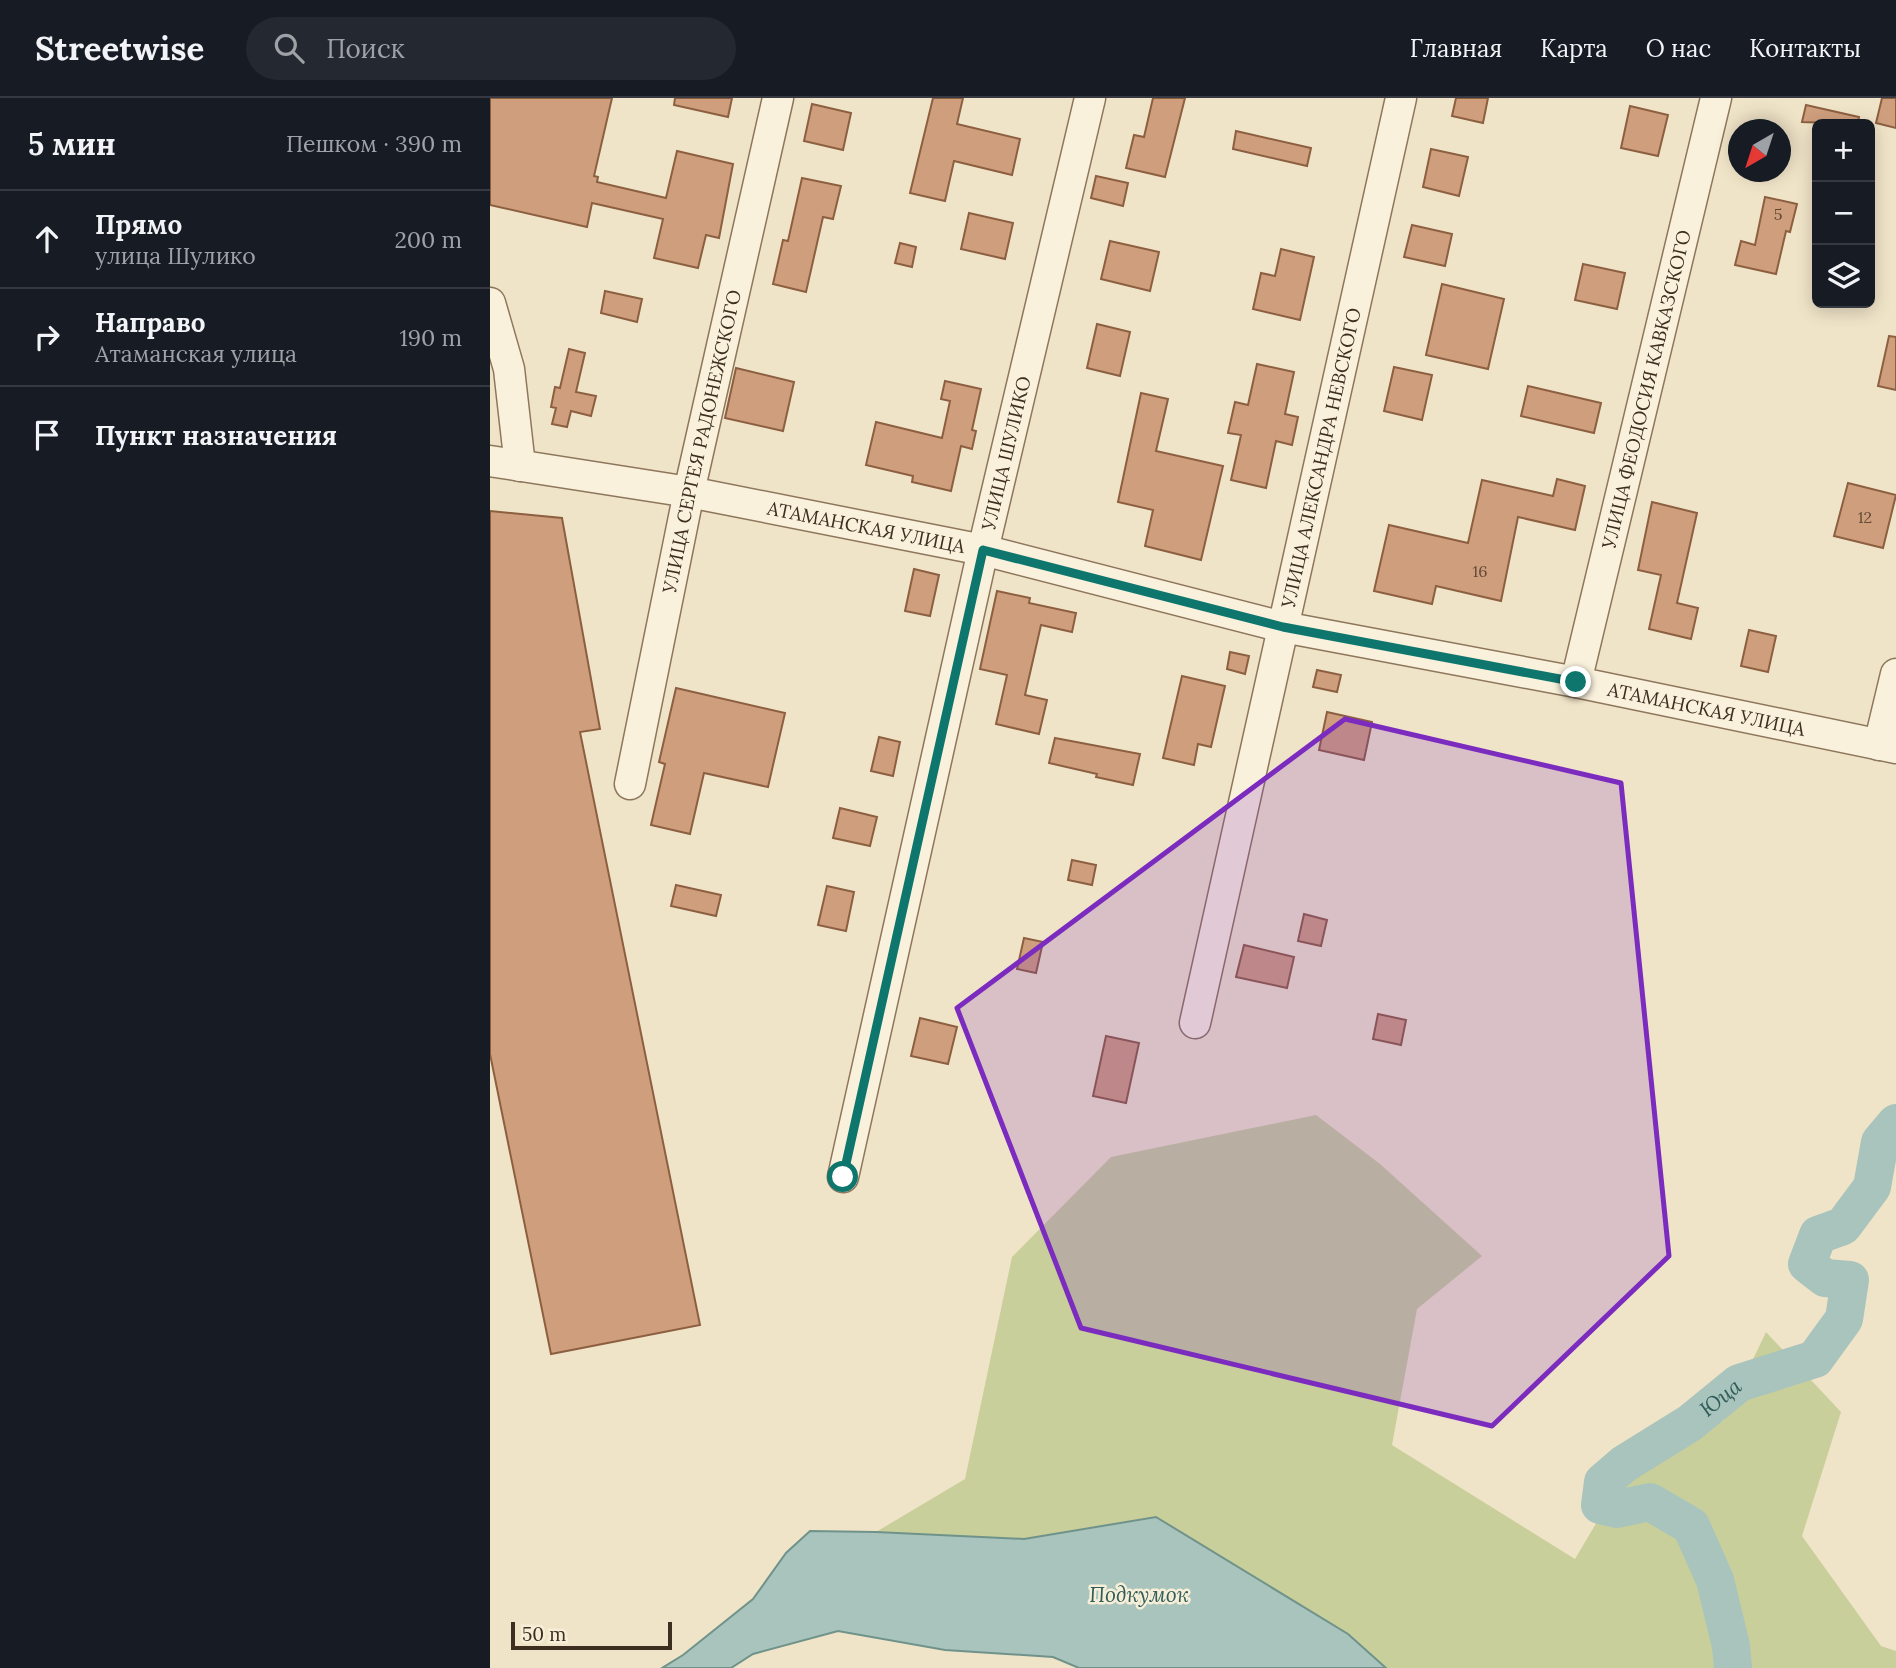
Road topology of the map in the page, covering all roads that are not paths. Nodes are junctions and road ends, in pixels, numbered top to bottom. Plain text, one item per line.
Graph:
1 (778, 98) edge
2 (1090, 98) edge
3 (1401, 98) edge
4 (1716, 98) edge
5 (490, 303) edge
6 (500, 367) edge
7 (490, 461) edge
8 (520, 466) junction
9 (689, 492) junction
10 (983, 550) junction
11 (1283, 627) junction
12 (1896, 674) edge
13 (1576, 682) junction
14 (1887, 747) edge
15 (629, 784) dead end
16 (1195, 1023) dead end
17 (843, 1177) dead end

1 - 9 street, УЛИЦА СЕРГЕЯ РАДОНЕЖСКОГО
2 - 10 street, УЛИЦА ШУЛИКО
3 - 11 street, УЛИЦА АЛЕКСАНДРА НЕВСКОГО
4 - 13 street, УЛИЦА ФЕОДОСИЯ КАВКАЗСКОГО
5 - 6 street
6 - 8 street
7 - 8 street, АТАМАНСКАЯ УЛИЦА
8 - 9 street, АТАМАНСКАЯ УЛИЦА
9 - 10 street, АТАМАНСКАЯ УЛИЦА
9 - 15 street, УЛИЦА СЕРГЕЯ РАДОНЕЖСКОГО
10 - 11 street, АТАМАНСКАЯ УЛИЦА
10 - 17 street, УЛИЦА ШУЛИКО
11 - 13 street, АТАМАНСКАЯ УЛИЦА
11 - 16 street, УЛИЦА АЛЕКСАНДРА НЕВСКОГО
12 - 14 street
13 - 14 street, АТАМАНСКАЯ УЛИЦА

